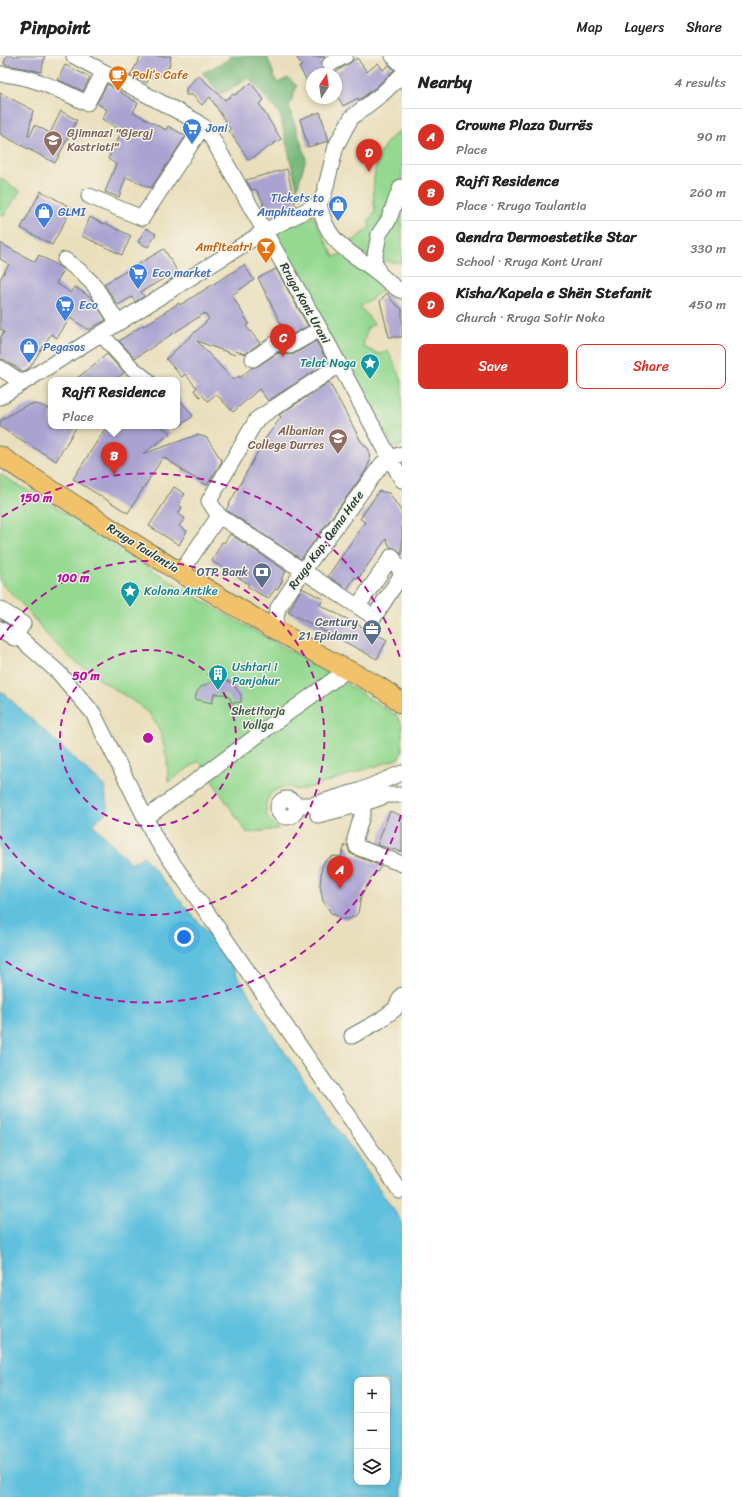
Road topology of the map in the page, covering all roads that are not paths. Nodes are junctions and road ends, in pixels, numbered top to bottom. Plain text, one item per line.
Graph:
1 (74, 56) edge
2 (345, 56) edge
3 (393, 56) edge
4 (330, 64) dead end
5 (402, 65) edge
6 (103, 73) junction
7 (0, 74) edge
8 (402, 75) edge
9 (203, 126) junction
10 (401, 187) edge
11 (89, 196) dead end
12 (319, 204) junction
13 (265, 231) junction
14 (65, 260) dead end
15 (379, 274) junction
16 (402, 291) edge
17 (118, 323) junction
18 (320, 329) junction
19 (101, 334) junction
20 (254, 359) dead end
21 (339, 365) junction
22 (0, 368) edge
23 (143, 377) edge
24 (23, 383) junction
25 (0, 397) edge
26 (0, 456) edge
27 (396, 456) edge
28 (402, 480) edge
29 (219, 516) junction
30 (303, 570) junction
31 (181, 572) junction
32 (358, 606) dead end
33 (0, 609) edge
34 (0, 628) edge
35 (274, 629) junction
36 (16, 635) junction
37 (347, 670) junction
38 (372, 682) junction
39 (402, 687) edge
40 (402, 692) edge
41 (402, 704) edge
42 (396, 780) edge
43 (402, 795) edge
44 (360, 798) junction
45 (296, 805) dead end
46 (318, 815) dead end
47 (146, 818) junction
48 (402, 864) edge
49 (402, 995) edge
50 (352, 1036) dead end
51 (402, 1190) edge

1 - 6 street
2 - 4 street
3 - 5 street
6 - 7 street
6 - 9 street
8 - 12 street
9 - 11 street
9 - 13 street, Rruga Kont Urani
10 - 15 street
12 - 13 street
12 - 15 street
13 - 17 street
13 - 18 street, Rruga Kont Urani
14 - 17 street
15 - 16 street
17 - 19 street
18 - 20 street
18 - 21 street, Rruga Kont Urani
19 - 23 street
19 - 24 street
21 - 27 street, Rruga Kont Urani
21 - 29 street
22 - 24 street
24 - 25 street
26 - 31 main road, Rruga Taulantia
27 - 28 street, Rruga Kont Urani
27 - 30 street, Rruga Kap. Qema Hate
29 - 30 street
29 - 31 street
30 - 32 street
30 - 35 street, Rruga Kap. Qema Hate
31 - 35 main road, Rruga Taulantia
33 - 36 street
34 - 36 street
35 - 37 main road, Rruga Taulantia
36 - 47 street
37 - 38 main road, Rruga Taulantia
37 - 47 street
38 - 39 main road
38 - 40 main road, Rruga Taulantia
38 - 41 main road, Rruga Taulantia
42 - 44 street
43 - 44 street
44 - 45 street
44 - 46 street
44 - 48 street
47 - 51 street
49 - 50 street

